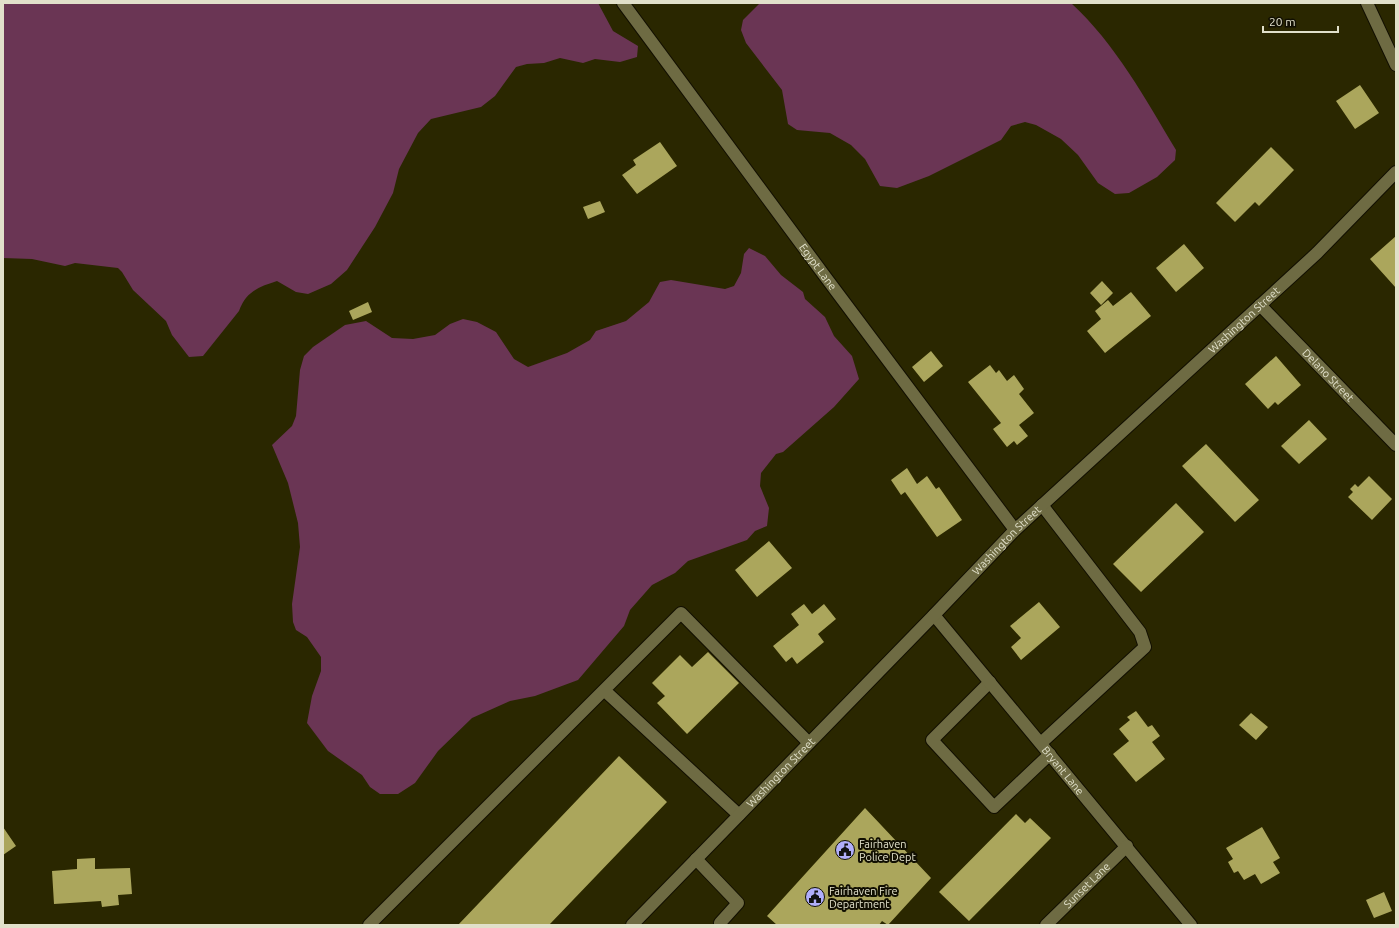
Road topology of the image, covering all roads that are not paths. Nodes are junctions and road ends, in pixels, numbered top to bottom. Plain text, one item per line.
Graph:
1 (623, 3) edge
2 (1367, 3) edge
3 (1396, 65) edge
4 (1396, 172) edge
5 (1260, 305) junction
6 (1396, 445) edge
7 (1042, 506) junction
8 (1015, 530) junction
9 (934, 615) junction
10 (990, 682) junction
11 (604, 690) junction
12 (809, 743) junction
13 (1041, 743) junction
14 (1050, 754) junction
15 (739, 815) junction
16 (1127, 846) junction
17 (696, 859) junction
18 (369, 925) edge
19 (633, 925) edge
20 (721, 925) edge
21 (1046, 925) edge
22 (1191, 925) edge

1 - 8 street, Egypt Lane
2 - 3 street
4 - 5 street, Washington Street
5 - 6 street, Delano Street
5 - 7 street, Washington Street
7 - 8 street, Washington Street
7 - 13 street
8 - 9 street, Washington Street
9 - 10 street, Bryant Lane
9 - 12 street, Washington Street
10 - 13 street, Bryant Lane
10 - 14 street
11 - 12 street
11 - 15 street
11 - 18 street
12 - 15 street, Washington Street
13 - 14 street, Bryant Lane
14 - 16 street, Bryant Lane
15 - 17 street, Washington Street
16 - 21 street, Sunset Lane
16 - 22 street, Bryant Lane
17 - 19 street, Washington Street
17 - 20 street

